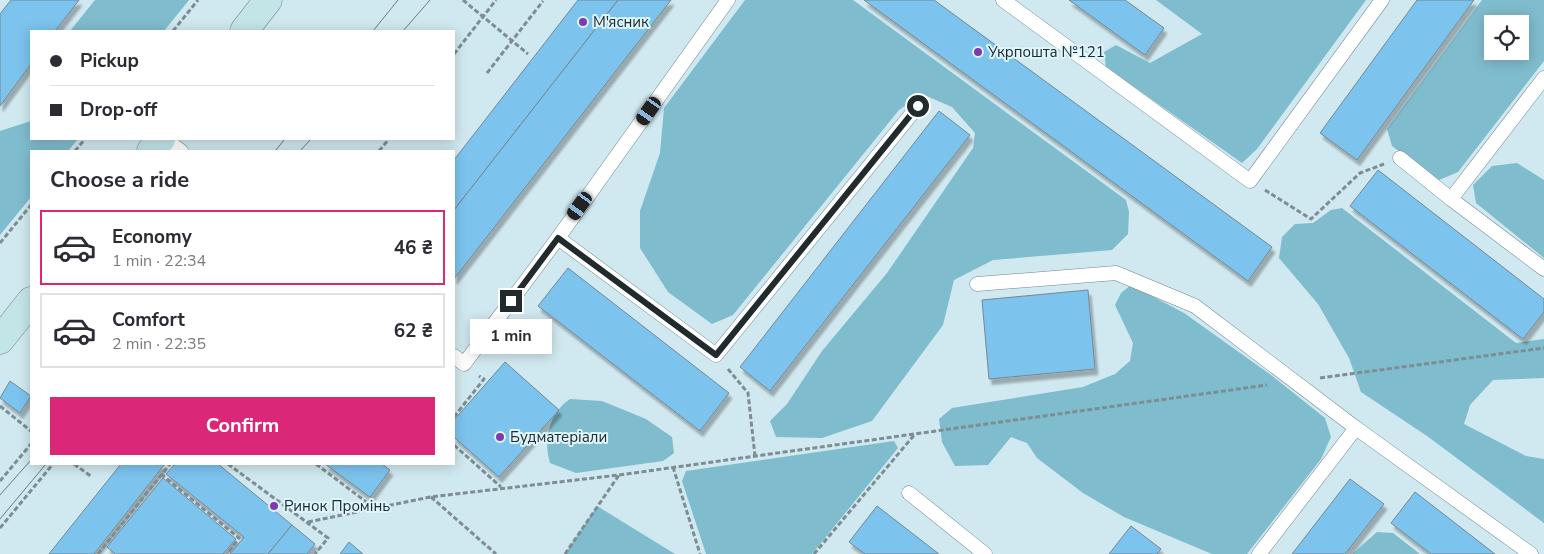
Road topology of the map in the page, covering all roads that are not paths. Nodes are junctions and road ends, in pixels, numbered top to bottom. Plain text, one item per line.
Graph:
1 (268, 0) edge
2 (728, 0) edge
3 (1003, 0) edge
4 (1382, 0) edge
5 (245, 30) edge
6 (1543, 81) edge
7 (918, 106) dead end
8 (160, 140) edge
9 (166, 140) edge
10 (152, 150) edge
11 (180, 150) edge
12 (1400, 158) road end
13 (1451, 199) junction
14 (558, 238) junction
15 (1544, 269) edge
16 (977, 284) dead end
17 (30, 302) edge
18 (0, 340) edge
19 (459, 360) edge
20 (1356, 428) junction
21 (909, 494) dead end
22 (985, 554) edge
23 (1259, 554) edge
24 (1531, 554) edge

1 - 5 main road
2 - 14 lane
3 - 4 lane
6 - 13 lane
7 - 14 lane
8 - 10 main road
9 - 11 lane
12 - 13 lane
13 - 15 lane
14 - 19 lane
16 - 20 lane
17 - 18 main road
20 - 23 lane
20 - 24 lane
21 - 22 lane

